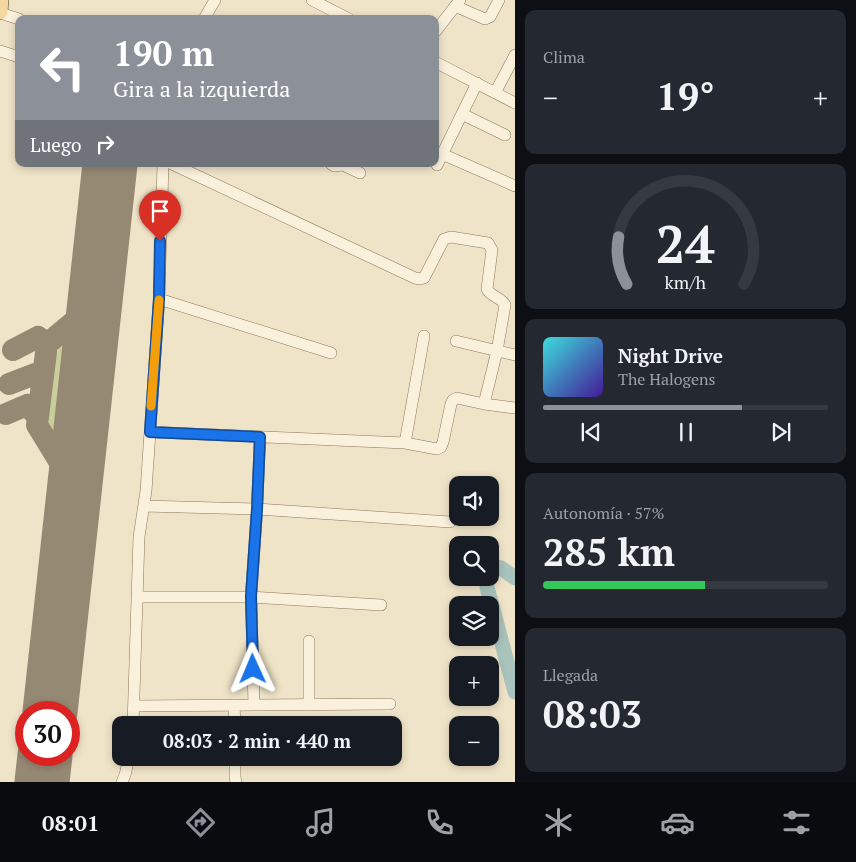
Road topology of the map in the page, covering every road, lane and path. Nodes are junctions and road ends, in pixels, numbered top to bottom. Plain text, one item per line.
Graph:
1 (1, 0) edge
2 (215, 0) edge
3 (312, 0) edge
4 (499, 0) edge
5 (458, 3) edge
6 (0, 13) edge
7 (206, 15) edge
8 (339, 15) edge
9 (15, 18) edge
10 (439, 27) edge
11 (0, 51) edge
12 (515, 55) edge
13 (15, 56) edge
14 (439, 64) edge
15 (477, 83) junction
16 (495, 93) junction
17 (515, 103) edge
18 (462, 114) junction
19 (505, 134) dead end
20 (442, 154) junction
21 (439, 161) edge
22 (163, 167) edge
23 (178, 167) edge
24 (348, 167) edge
25 (360, 173) dead end
26 (515, 186) edge
27 (159, 299) junction
28 (424, 336) dead end
29 (456, 342) dead end
30 (497, 351) junction
31 (331, 353) dead end
32 (515, 355) edge
33 (484, 404) junction
34 (515, 408) edge
35 (150, 432) junction
36 (260, 437) junction
37 (405, 443) junction
38 (144, 506) junction
39 (257, 509) junction
40 (449, 522) edge
41 (251, 596) junction
42 (138, 597) junction
43 (381, 605) dead end
44 (309, 640) dead end
45 (390, 704) dead end
46 (234, 705) junction
47 (254, 705) junction
48 (309, 705) junction
49 (134, 706) junction
50 (133, 716) edge
51 (235, 716) edge
52 (127, 766) edge
53 (235, 766) edge
54 (122, 782) edge
55 (236, 782) edge

1 - 6 main road
2 - 7 street
3 - 8 street
4 - 5 street
5 - 10 street
6 - 9 street
11 - 13 street
12 - 16 street
14 - 15 street
15 - 16 street
15 - 18 street
16 - 17 street
18 - 19 street
18 - 20 street
20 - 21 street
20 - 26 street
22 - 27 street
23 - 30 street
24 - 25 street
27 - 31 street
27 - 35 street
28 - 37 street
29 - 30 street
30 - 32 street
30 - 33 street
33 - 34 street
33 - 37 street
35 - 36 street
35 - 38 street
36 - 37 street
36 - 39 street
38 - 39 street
38 - 42 street
39 - 40 street
39 - 41 street
41 - 42 street
41 - 43 street
41 - 47 street
42 - 49 street
44 - 48 street
45 - 48 street
46 - 47 street
46 - 49 street
46 - 51 street
47 - 48 street
49 - 50 street
52 - 54 street
53 - 55 street

